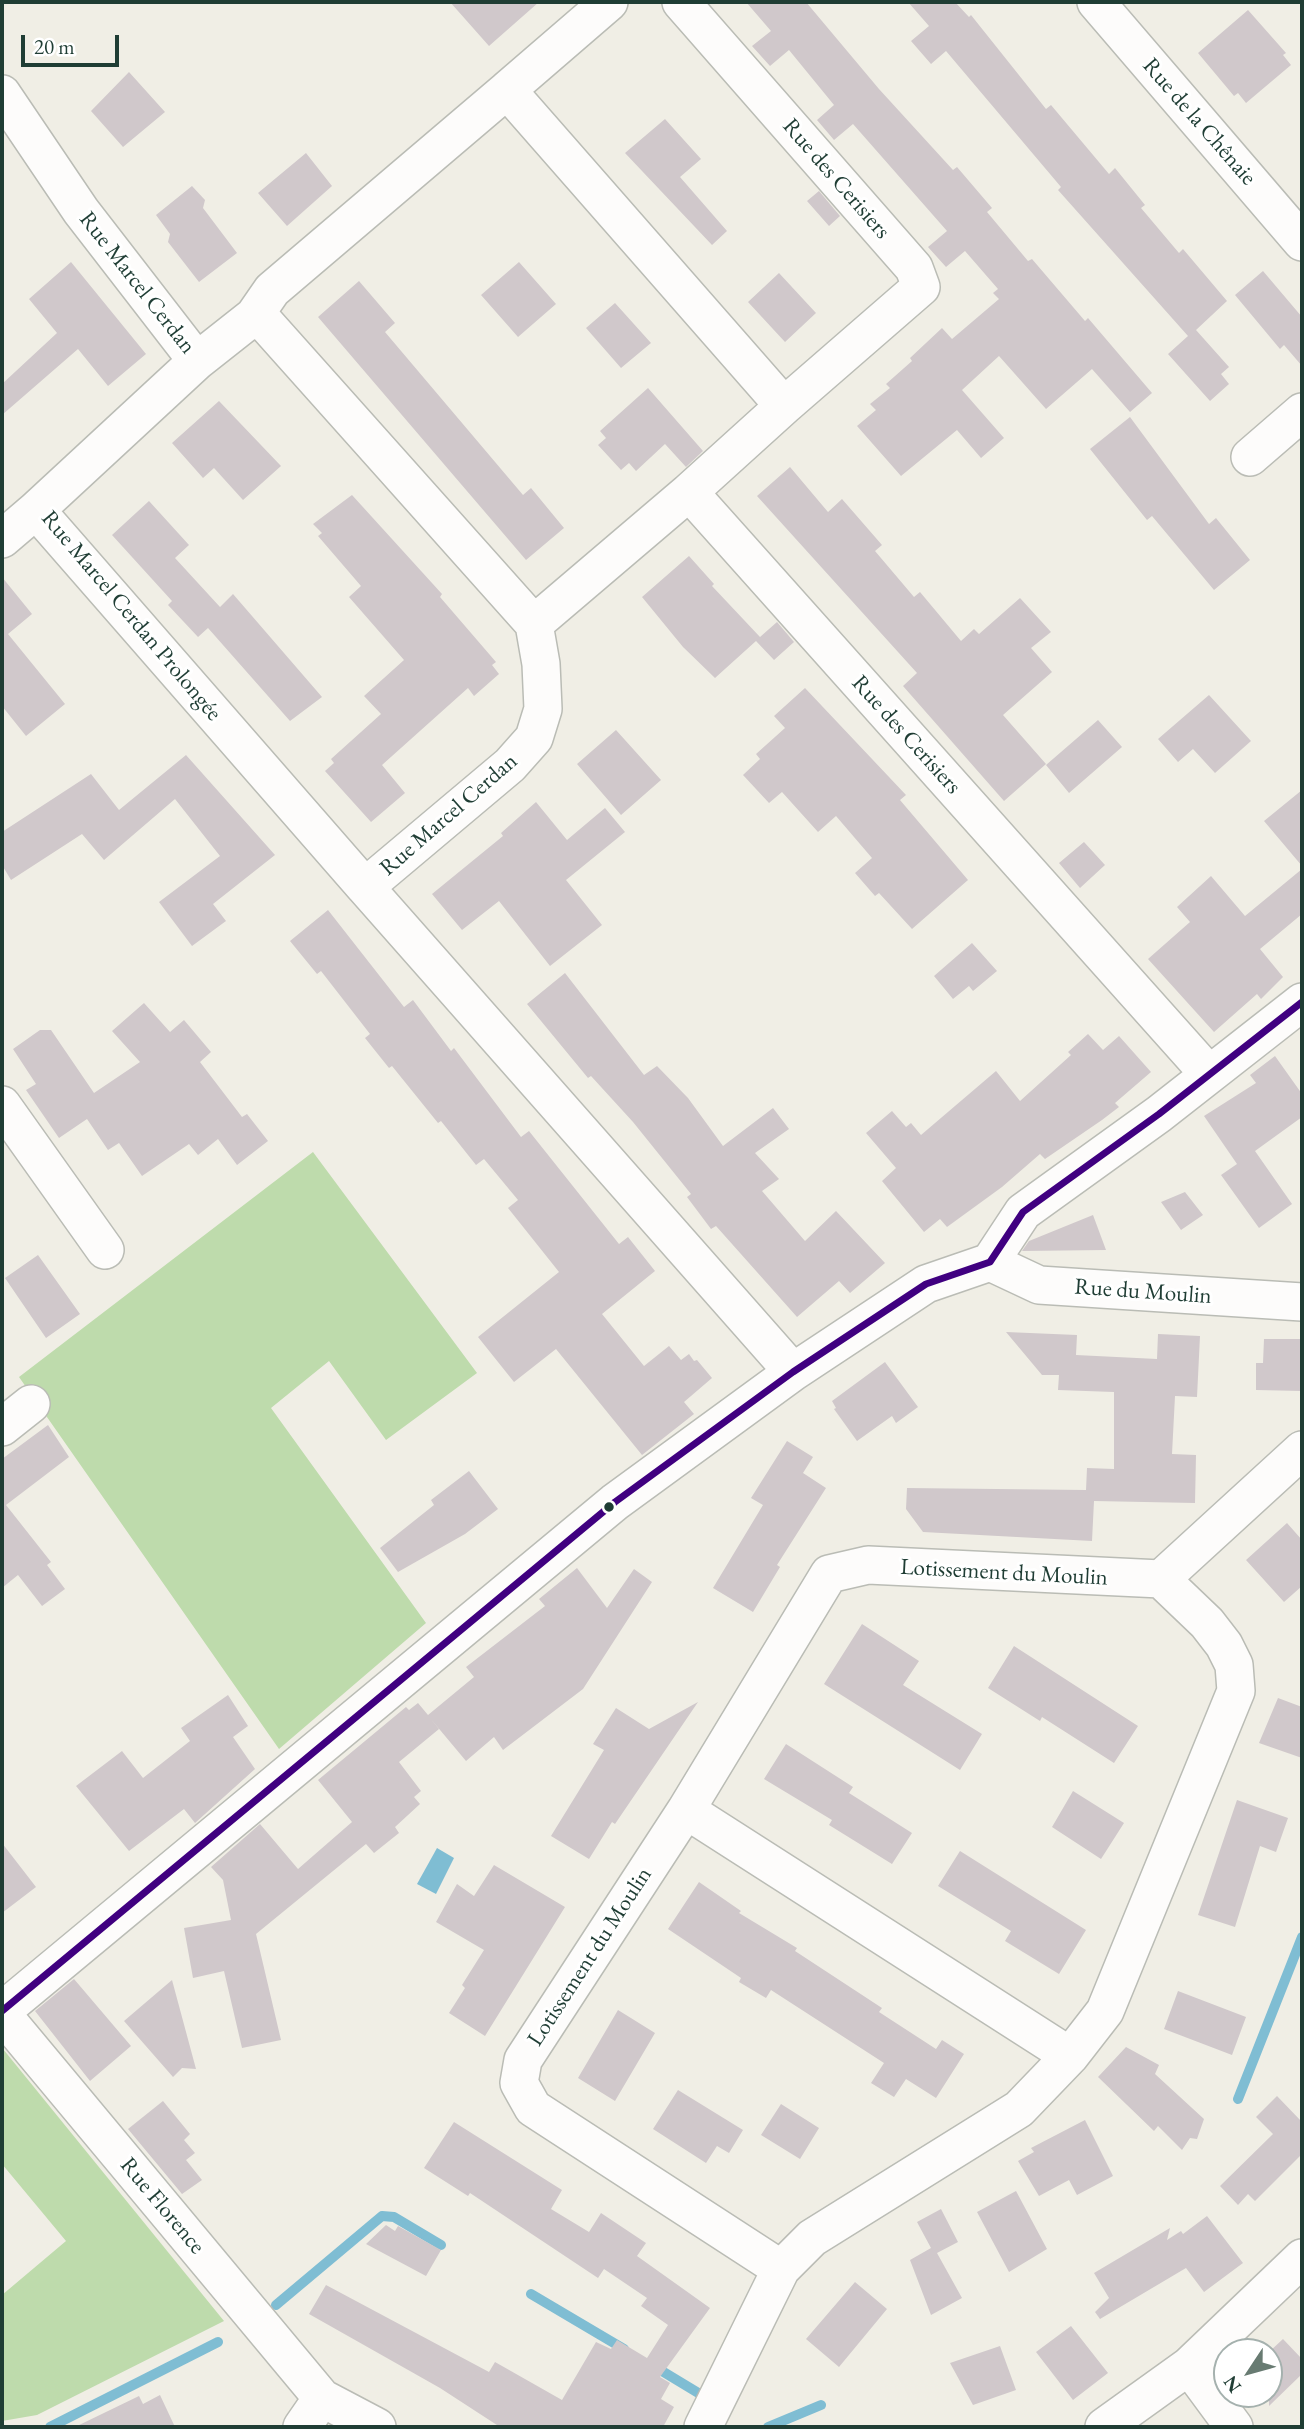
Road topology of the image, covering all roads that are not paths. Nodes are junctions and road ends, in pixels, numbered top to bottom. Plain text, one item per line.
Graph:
1 (610, 2) edge
2 (681, 2) edge
3 (1096, 2) edge
4 (507, 90) junction
5 (2, 94) edge
6 (1302, 242) edge
7 (254, 316) junction
8 (197, 361) junction
9 (784, 405) junction
10 (1302, 412) edge
11 (1250, 457) dead end
12 (689, 492) junction
13 (36, 510) junction
14 (2, 540) edge
15 (534, 624) junction
16 (365, 887) junction
17 (1302, 1002) edge
18 (1208, 1073) junction
19 (2, 1105) edge
20 (106, 1250) dead end
21 (990, 1262) junction
22 (1302, 1302) edge
23 (793, 1372) junction
24 (32, 1405) dead end
25 (2, 1427) edge
26 (1302, 1450) edge
27 (1161, 1579) junction
28 (686, 1810) junction
29 (2, 2012) edge
30 (1070, 2056) junction
31 (1302, 2258) edge
32 (781, 2269) junction
33 (1189, 2366) junction
34 (312, 2413) edge
35 (377, 2427) edge
36 (703, 2427) edge
37 (1104, 2427) edge
38 (1234, 2427) edge

1 - 4 street
2 - 9 street, Rue des Cerisiers
3 - 6 street, Rue de la Chênaie
4 - 7 street
4 - 9 street
5 - 8 street, Rue Marcel Cerdan
7 - 8 street, Rue Marcel Cerdan
7 - 15 street
8 - 13 street, Rue Marcel Cerdan Prolongée
9 - 12 street, Rue des Cerisiers
10 - 11 street
12 - 15 street
12 - 18 street, Rue des Cerisiers
13 - 14 street
13 - 16 street, Rue Marcel Cerdan Prolongée
15 - 16 street, Rue Marcel Cerdan
16 - 23 street, Rue Marcel Cerdan
17 - 18 street
18 - 21 street
19 - 20 street
21 - 22 street, Rue du Moulin
21 - 23 street
23 - 29 street
24 - 25 street
26 - 27 street
27 - 28 street, Lotissement du Moulin
27 - 30 street
28 - 30 street
28 - 32 street, Lotissement du Moulin
29 - 34 street, Rue Florence
30 - 32 street
31 - 33 street
32 - 36 street
33 - 37 street
33 - 38 street
34 - 35 street

